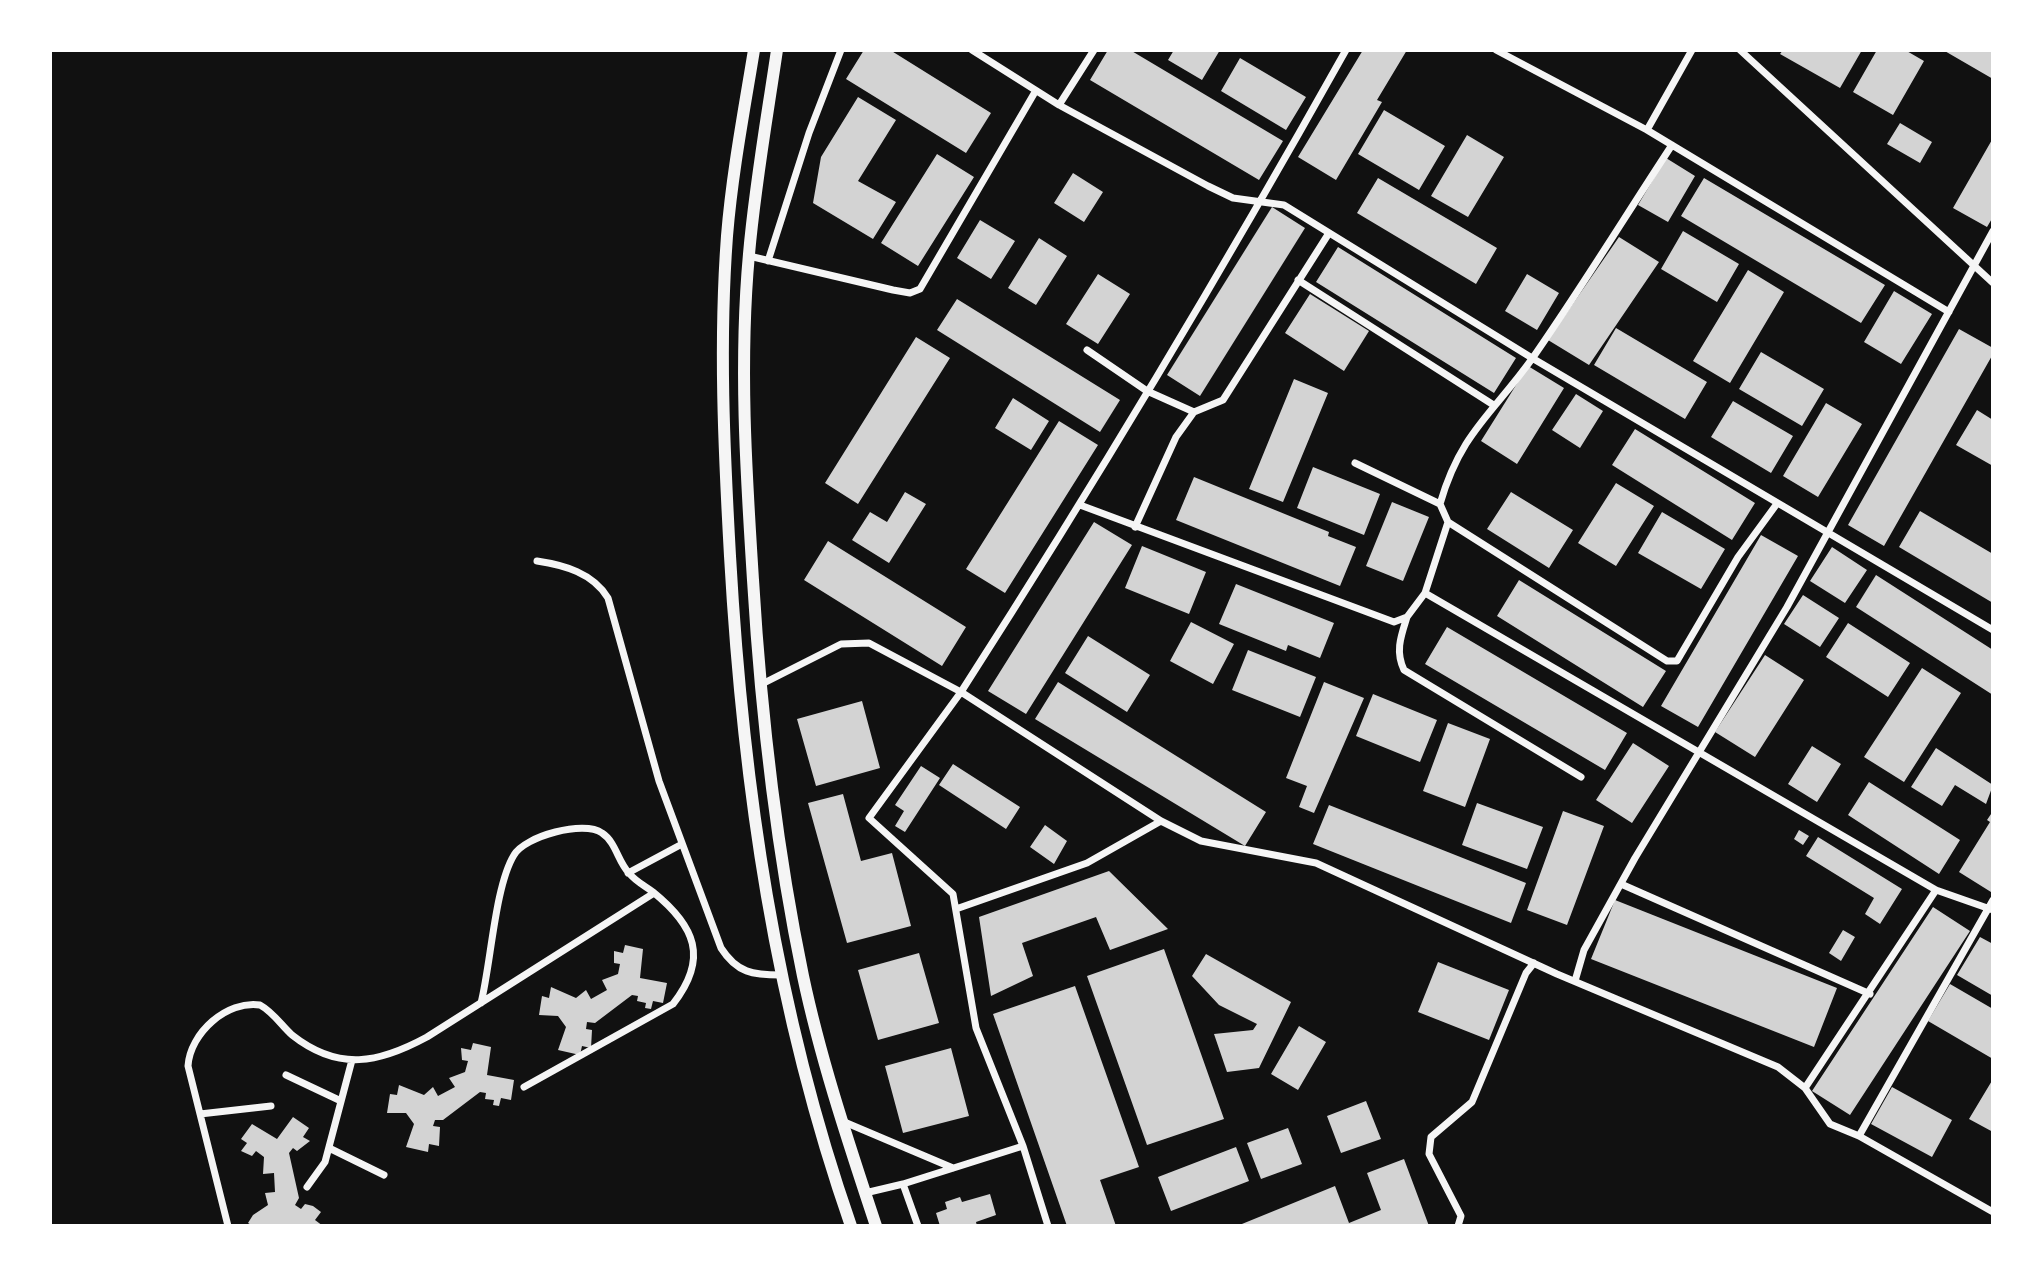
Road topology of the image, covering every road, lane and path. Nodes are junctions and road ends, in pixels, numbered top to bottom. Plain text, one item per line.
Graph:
1 (754, 50) edge
2 (777, 50) edge
3 (841, 50) edge
4 (972, 50) edge
5 (1094, 50) edge
6 (1346, 50) edge
7 (1496, 50) edge
8 (1692, 50) edge
9 (1740, 50) edge
10 (1035, 92) junction
11 (1059, 105) junction
12 (1647, 130) junction
13 (1672, 145) junction
14 (1261, 202) junction
15 (1993, 231) edge
16 (1329, 233) junction
17 (749, 256) junction
18 (768, 261) junction
19 (1973, 265) junction
20 (1298, 280) junction
21 (1993, 283) edge
22 (1949, 312) junction
23 (1087, 350) dead end
24 (1532, 358) junction
25 (1147, 391) junction
26 (1492, 404) junction
27 (1194, 412) junction
28 (1355, 463) dead end
29 (1440, 504) junction
30 (1080, 505) junction
31 (1776, 505) junction
32 (1448, 522) junction
33 (1135, 527) junction
34 (1827, 535) junction
35 (537, 561) dead end
36 (1425, 593) junction
37 (1407, 617) junction
38 (1993, 630) edge
39 (760, 685) junction
40 (961, 692) junction
41 (1699, 753) junction
42 (1581, 777) dead end
43 (1161, 821) junction
44 (682, 844) junction
45 (628, 873) junction
46 (1621, 884) junction
47 (1936, 890) junction
48 (654, 893) junction
49 (1991, 906) edge
50 (956, 909) junction
51 (1534, 963) junction
52 (781, 975) junction
53 (1575, 981) junction
54 (1870, 994) junction
55 (481, 1003) junction
56 (352, 1060) junction
57 (286, 1075) dead end
58 (524, 1087) dead end
59 (1805, 1088) junction
60 (341, 1101) junction
61 (271, 1106) dead end
62 (200, 1114) junction
63 (842, 1121) junction
64 (1859, 1136) junction
65 (1023, 1146) junction
66 (329, 1148) junction
67 (953, 1168) junction
68 (384, 1175) dead end
69 (903, 1184) junction
70 (307, 1187) dead end
71 (865, 1193) junction
72 (1993, 1212) edge
73 (228, 1226) edge
74 (851, 1226) edge
75 (876, 1226) edge
76 (918, 1226) edge
77 (1048, 1226) edge
78 (1458, 1226) edge

1 - 52 highway
2 - 17 highway
3 - 18 street
4 - 10 street
5 - 11 street
6 - 14 street
7 - 12 street
8 - 12 street
9 - 19 street
10 - 11 street
10 - 18 street
11 - 14 street
12 - 13 street
13 - 22 street
13 - 24 street
14 - 16 street
14 - 25 street
15 - 19 street
16 - 20 street
16 - 24 street
17 - 18 street
17 - 39 highway
19 - 21 street
19 - 22 street
20 - 26 street
20 - 27 street
22 - 34 street
23 - 25 street
24 - 26 street
24 - 31 street
25 - 27 street
25 - 30 street
26 - 29 street
27 - 33 street
28 - 29 street
29 - 32 street
30 - 33 street
30 - 40 street
31 - 32 street
31 - 34 street
32 - 36 street
33 - 37 street
34 - 38 street
34 - 41 street
35 - 44 street
36 - 37 street
36 - 41 street
37 - 42 street
39 - 40 street
39 - 63 highway
40 - 43 street
40 - 50 street
41 - 46 street
41 - 47 street
43 - 50 street
43 - 51 street
44 - 45 street
44 - 52 street
45 - 48 street
45 - 55 street
46 - 53 street
46 - 54 street
47 - 49 street
47 - 54 street
48 - 55 street
48 - 58 street
49 - 64 street
50 - 65 street
51 - 53 street
51 - 78 street
52 - 74 highway
53 - 59 street
54 - 59 street
55 - 56 street
56 - 60 street
56 - 62 street
57 - 60 street
59 - 64 street
60 - 66 street
61 - 62 street
62 - 73 street
63 - 67 street
63 - 71 highway
64 - 72 street
65 - 67 street
65 - 77 street
66 - 68 street
66 - 70 street
67 - 69 street
69 - 71 street
69 - 76 street
71 - 75 highway

